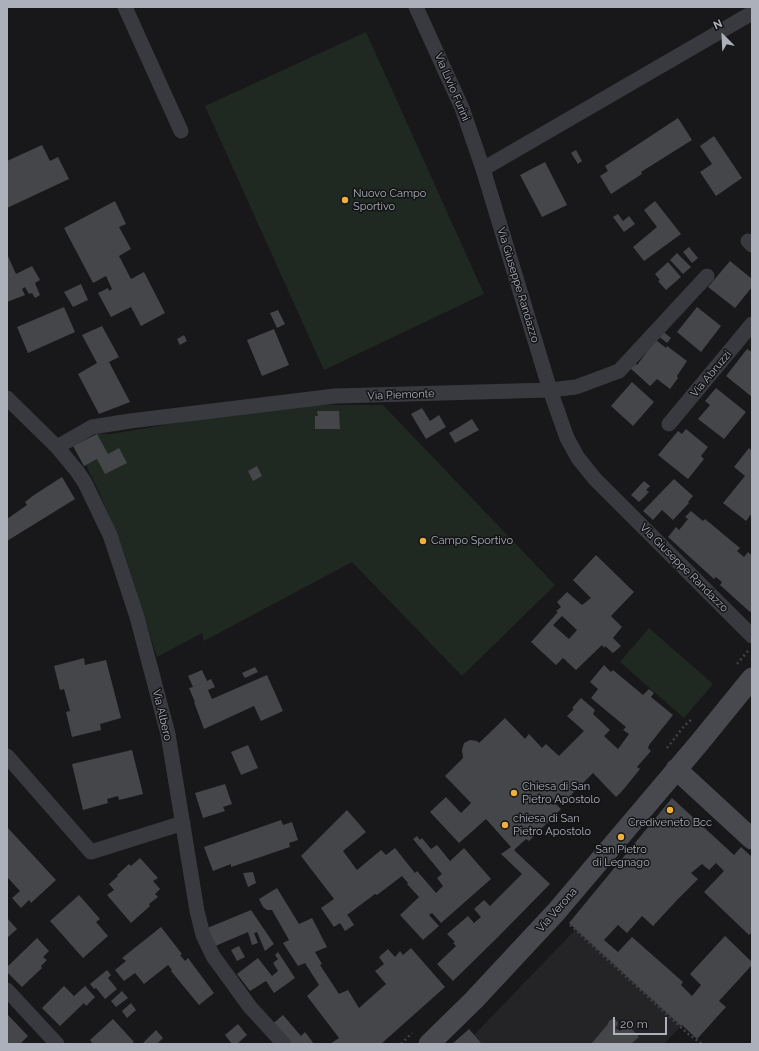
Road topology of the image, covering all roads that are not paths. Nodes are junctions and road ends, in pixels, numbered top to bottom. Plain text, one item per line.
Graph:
1 (124, 7) edge
2 (416, 7) edge
3 (752, 13) edge
4 (181, 131) dead end
5 (483, 169) junction
6 (707, 276) dead end
7 (752, 324) edge
8 (550, 390) junction
9 (7, 398) edge
10 (669, 424) dead end
11 (57, 447) junction
12 (752, 636) edge
13 (752, 678) edge
14 (7, 756) edge
15 (676, 769) junction
16 (183, 823) junction
17 (752, 839) edge
18 (7, 990) edge
19 (57, 1044) edge
20 (284, 1044) edge
21 (429, 1044) edge

1 - 4 street
2 - 5 street, Via Livio Furini
3 - 5 street
5 - 8 street, Via Giuseppe Randazzo
6 - 8 street, Via Piemonte
7 - 10 street, Via Abruzzi
8 - 11 street, Via Piemonte
8 - 12 street, Via Giuseppe Randazzo
9 - 11 street, Via Albero
11 - 16 street, Via Albero
13 - 15 street, Via Verona
14 - 16 street
15 - 17 street
15 - 21 street, Via Verona
16 - 20 street, Via Albero
18 - 19 street

